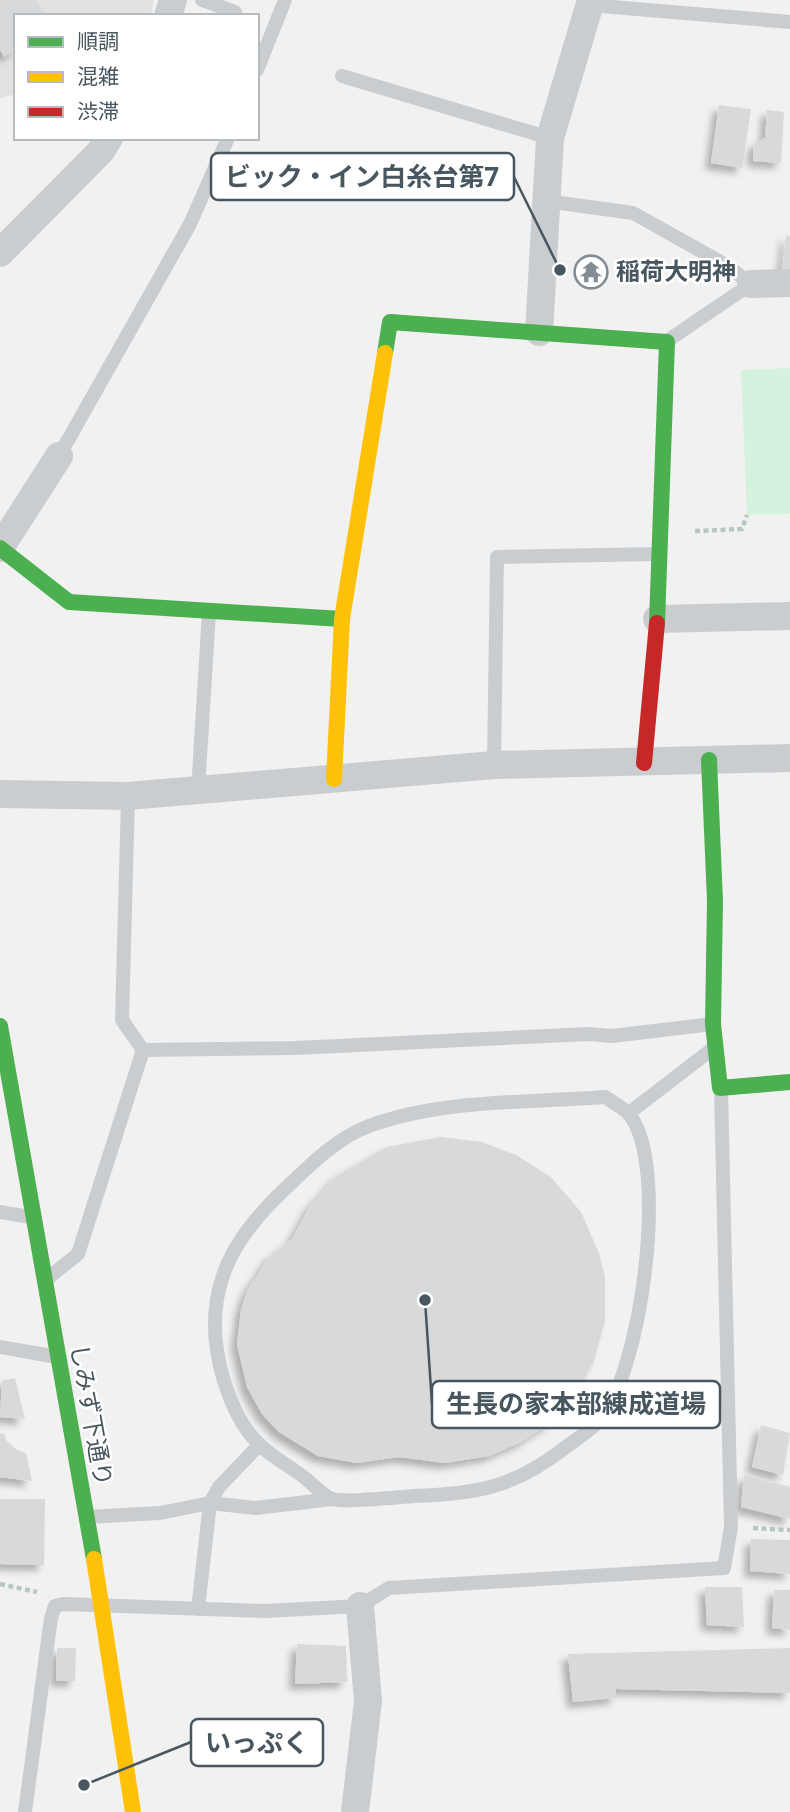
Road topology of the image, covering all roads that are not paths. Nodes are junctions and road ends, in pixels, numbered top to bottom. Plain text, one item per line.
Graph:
1 (202, 0) edge
2 (285, 0) edge
3 (590, 3) edge
4 (235, 12) dead end
5 (790, 22) edge
6 (259, 65) edge
7 (342, 76) dead end
8 (550, 138) junction
9 (108, 140) edge
10 (227, 140) edge
11 (546, 201) junction
12 (0, 253) edge
13 (790, 283) edge
14 (751, 284) junction
15 (539, 332) junction
16 (667, 342) junction
17 (59, 456) joint
18 (0, 548) edge
19 (658, 554) junction
20 (210, 611) junction
21 (790, 616) edge
22 (657, 619) junction
23 (342, 620) junction
24 (790, 758) edge
25 (709, 760) junction
26 (644, 763) junction
27 (494, 765) junction
28 (334, 779) junction
29 (198, 790) junction
30 (0, 794) edge
31 (128, 796) junction
32 (713, 1024) junction
33 (0, 1026) edge
34 (715, 1048) junction
35 (143, 1050) junction
36 (790, 1082) edge
37 (720, 1088) junction
38 (629, 1113) junction
39 (0, 1212) edge
40 (33, 1218) junction
41 (44, 1281) junction
42 (0, 1347) edge
43 (59, 1357) junction
44 (259, 1445) junction
45 (332, 1499) junction
46 (210, 1503) junction
47 (85, 1517) junction
48 (102, 1606) junction
49 (360, 1606) junction
50 (198, 1609) junction
51 (25, 1812) edge
52 (133, 1812) edge
53 (355, 1812) edge

1 - 4 lane
2 - 6 lane
3 - 5 lane
3 - 8 street
7 - 8 lane
8 - 11 street
9 - 12 street
10 - 17 lane
11 - 14 lane
11 - 15 street
13 - 14 street
14 - 16 lane
15 - 16 street
15 - 23 street
16 - 19 street
17 - 18 street
18 - 20 street
19 - 22 street
19 - 27 lane
20 - 23 street
20 - 29 lane
21 - 22 street
22 - 26 street
23 - 28 street
24 - 25 street
25 - 26 street
25 - 32 street
26 - 27 street
27 - 28 street
28 - 29 street
29 - 31 street
30 - 31 street
31 - 35 lane
32 - 34 street
32 - 35 lane
33 - 40 street, しみず下通り
34 - 37 street
34 - 38 lane
35 - 41 lane
36 - 37 street
37 - 49 lane
38 - 44 lane
38 - 45 lane
39 - 40 lane
40 - 41 street, しみず下通り
41 - 43 street, しみず下通り
42 - 43 lane
43 - 47 street, しみず下通り
44 - 45 lane
44 - 46 lane
45 - 46 lane
46 - 47 lane
46 - 50 lane
47 - 48 street, しみず下通り
48 - 50 lane
48 - 51 lane
48 - 52 street, しみず下通り
49 - 50 lane
49 - 53 street

